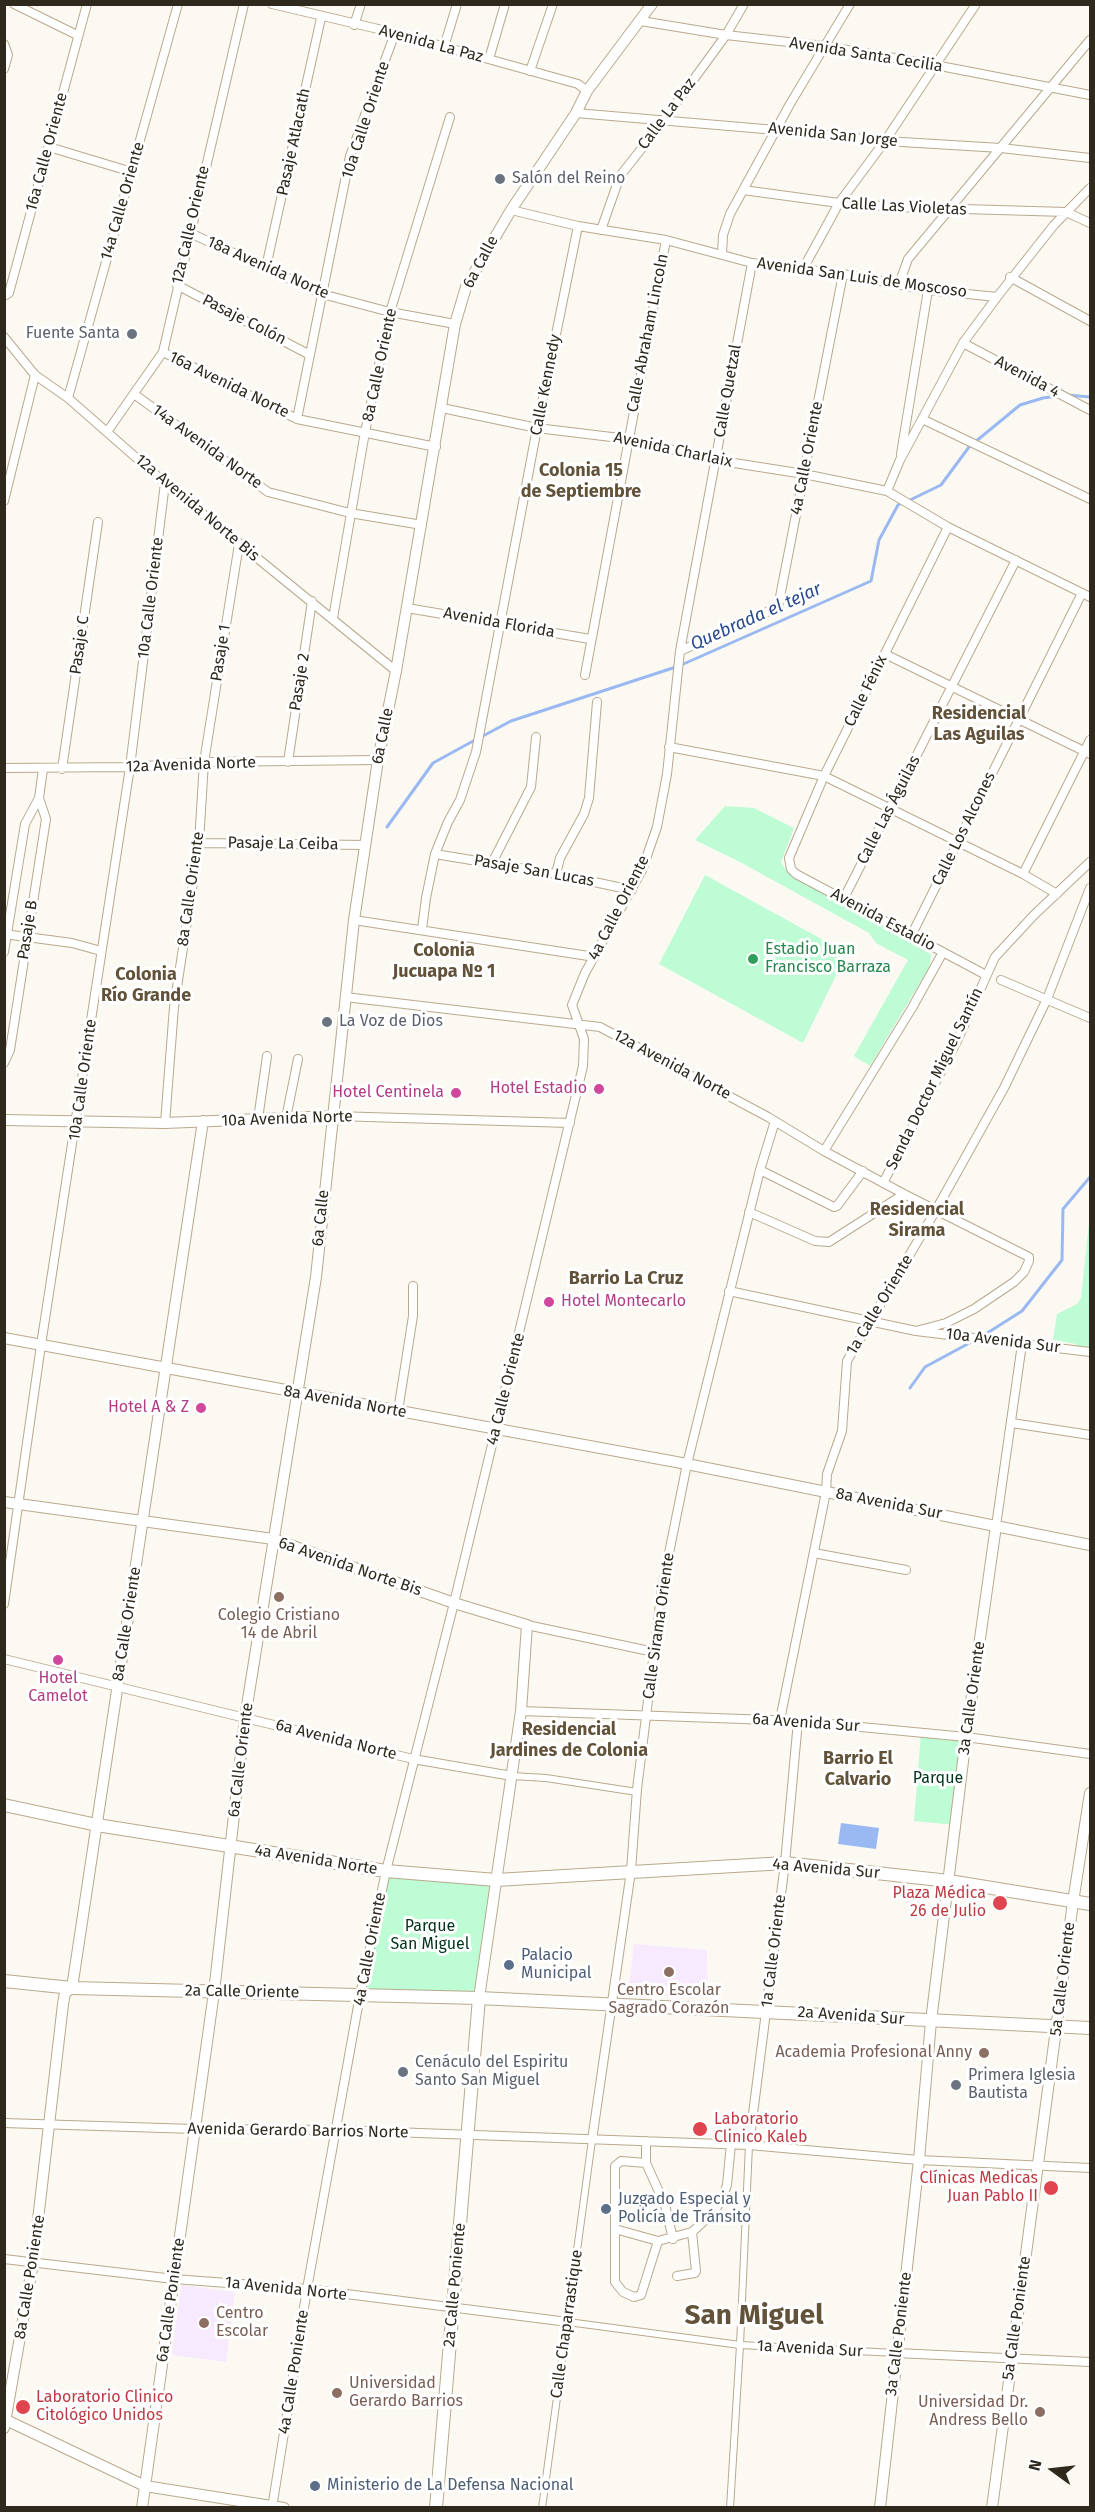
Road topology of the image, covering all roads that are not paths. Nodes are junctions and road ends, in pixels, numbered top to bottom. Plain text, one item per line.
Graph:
1 (14, 4) edge
2 (87, 4) edge
3 (178, 4) edge
4 (244, 4) edge
5 (272, 4) edge
6 (361, 4) edge
7 (457, 4) edge
8 (506, 4) edge
9 (553, 4) edge
10 (652, 4) edge
11 (744, 4) edge
12 (850, 4) edge
13 (976, 4) edge
14 (321, 18) junction
15 (641, 21) junction
16 (354, 25) junction
17 (395, 33) junction
18 (77, 35) junction
19 (726, 35) junction
20 (1090, 40) edge
21 (4, 44) edge
22 (824, 46) junction
23 (444, 47) junction
24 (489, 59) junction
25 (935, 65) junction
26 (4, 69) edge
27 (530, 71) junction
28 (1050, 88) junction
29 (587, 91) junction
30 (1090, 95) edge
31 (576, 113) junction
32 (450, 117) dead end
33 (664, 120) junction
34 (776, 130) junction
35 (885, 141) junction
36 (49, 147) junction
37 (1001, 148) junction
38 (1090, 158) edge
39 (132, 172) junction
40 (1090, 188) edge
41 (743, 190) junction
42 (839, 203) junction
43 (511, 210) junction
44 (949, 210) junction
45 (1066, 212) junction
46 (1090, 223) edge
47 (578, 226) junction
48 (601, 230) junction
49 (188, 232) junction
50 (666, 240) junction
51 (722, 254) junction
52 (752, 262) junction
53 (266, 267) junction
54 (803, 269) junction
55 (843, 274) junction
56 (1010, 277) junction
57 (899, 284) junction
58 (177, 285) junction
59 (928, 290) junction
60 (322, 294) junction
61 (4, 297) edge
62 (997, 297) junction
63 (390, 312) junction
64 (1090, 321) edge
65 (456, 324) junction
66 (4, 338) edge
67 (963, 344) junction
68 (163, 352) junction
69 (310, 355) junction
70 (34, 375) junction
71 (134, 394) junction
72 (68, 398) junction
73 (442, 408) junction
74 (1090, 410) edge
75 (297, 419) junction
76 (922, 419) junction
77 (537, 428) junction
78 (107, 432) junction
79 (365, 432) junction
80 (628, 439) junction
81 (436, 447) junction
82 (715, 460) junction
83 (900, 460) junction
84 (804, 474) junction
85 (165, 483) junction
86 (887, 491) junction
87 (1090, 499) edge
88 (4, 501) edge
89 (350, 513) junction
90 (98, 522) dead end
91 (423, 525) junction
92 (948, 526) junction
93 (239, 544) junction
94 (1016, 560) junction
95 (1082, 592) junction
96 (1090, 597) edge
97 (312, 602) junction
98 (407, 608) junction
99 (333, 618) junction
100 (501, 623) junction
101 (590, 639) junction
102 (680, 651) junction
103 (885, 654) junction
104 (678, 666) joint
105 (396, 671) junction
106 (585, 675) dead end
107 (952, 687) junction
108 (597, 702) dead end
109 (1019, 719) junction
110 (536, 738) dead end
111 (1090, 740) edge
112 (669, 747) junction
113 (1088, 753) edge
114 (378, 760) junction
115 (204, 762) junction
116 (288, 762) junction
117 (4, 768) edge
118 (129, 768) junction
119 (43, 769) junction
120 (62, 769) junction
121 (824, 776) junction
122 (39, 798) junction
123 (889, 809) junction
124 (199, 843) junction
125 (957, 843) junction
126 (366, 845) junction
127 (435, 854) junction
128 (789, 858) joint
129 (1090, 862) edge
130 (492, 863) junction
131 (556, 874) junction
132 (1023, 874) junction
133 (1090, 888) edge
134 (632, 890) junction
135 (1057, 894) junction
136 (843, 900) junction
137 (354, 920) junction
138 (422, 928) junction
139 (6, 934) edge
140 (911, 936) junction
141 (27, 937) junction
142 (101, 951) junction
143 (4, 952) edge
144 (943, 952) junction
145 (595, 957) junction
146 (986, 975) junction
147 (1001, 980) dead end
148 (345, 997) junction
149 (1047, 999) junction
150 (1090, 1018) edge
151 (579, 1026) junction
152 (267, 1056) dead end
153 (298, 1059) dead end
154 (4, 1063) edge
155 (334, 1116) junction
156 (286, 1118) junction
157 (258, 1119) junction
158 (4, 1120) edge
159 (203, 1121) junction
160 (775, 1121) junction
161 (77, 1122) junction
162 (165, 1123) junction
163 (570, 1123) junction
164 (824, 1151) junction
165 (760, 1170) junction
166 (863, 1172) junction
167 (883, 1183) junction
168 (904, 1194) junction
169 (936, 1210) junction
170 (749, 1212) junction
171 (413, 1286) dead end
172 (729, 1291) junction
173 (869, 1322) junction
174 (916, 1331) junction
175 (4, 1338) edge
176 (1022, 1344) junction
177 (41, 1346) junction
178 (1090, 1352) edge
179 (166, 1368) junction
180 (296, 1393) junction
181 (398, 1412) junction
182 (1012, 1423) junction
183 (496, 1429) junction
184 (1090, 1435) edge
185 (687, 1464) junction
186 (826, 1492) junction
187 (4, 1502) edge
188 (20, 1504) junction
189 (143, 1522) junction
190 (996, 1526) junction
191 (273, 1539) junction
192 (1090, 1545) edge
193 (814, 1553) junction
194 (906, 1570) dead end
195 (454, 1603) junction
196 (4, 1604) edge
197 (527, 1625) junction
198 (654, 1652) junction
199 (4, 1659) edge
200 (117, 1687) junction
201 (521, 1711) junction
202 (647, 1716) junction
203 (245, 1718) junction
204 (780, 1720) junction
205 (798, 1721) junction
206 (966, 1737) junction
207 (1090, 1754) edge
208 (413, 1759) junction
209 (512, 1776) junction
210 (637, 1792) junction
211 (1090, 1793) edge
212 (4, 1805) edge
213 (97, 1825) junction
214 (230, 1845) junction
215 (785, 1863) junction
216 (386, 1871) junction
217 (631, 1871) junction
218 (496, 1880) junction
219 (949, 1881) junction
220 (1073, 1902) junction
221 (1090, 1904) edge
222 (4, 1982) edge
223 (72, 1988) junction
224 (214, 1992) junction
225 (360, 1995) junction
226 (479, 1998) junction
227 (611, 2006) junction
228 (767, 2011) junction
229 (931, 2021) junction
230 (1057, 2026) junction
231 (1090, 2028) edge
232 (4, 2123) edge
233 (51, 2125) junction
234 (194, 2129) junction
235 (337, 2130) junction
236 (469, 2135) junction
237 (592, 2140) junction
238 (646, 2141) junction
239 (731, 2144) junction
240 (749, 2145) junction
241 (919, 2160) junction
242 (646, 2163) junction
243 (1039, 2165) junction
244 (1090, 2168) edge
245 (615, 2229) junction
246 (692, 2232) junction
247 (673, 2239) junction
248 (658, 2241) junction
249 (4, 2259) edge
250 (33, 2263) junction
251 (676, 2276) dead end
252 (174, 2279) junction
253 (307, 2289) junction
254 (452, 2308) junction
255 (568, 2322) junction
256 (740, 2345) junction
257 (896, 2353) junction
258 (1011, 2357) junction
259 (1090, 2362) edge
260 (5, 2423) edge
261 (145, 2486) junction
262 (272, 2507) edge
263 (142, 2508) edge
264 (284, 2508) edge
265 (436, 2508) edge
266 (542, 2508) edge
267 (729, 2508) edge
268 (880, 2508) edge
269 (992, 2508) edge

1 - 18 street
2 - 18 street, 16a Calle Oriente
3 - 39 street, 14a Calle Oriente
4 - 49 street, 12a Calle Oriente
5 - 14 street, Avenida La Paz
6 - 16 street
7 - 23 street
8 - 24 street
9 - 27 street
10 - 15 street
11 - 19 street, Calle La Paz
12 - 22 street
13 - 25 street
14 - 16 street, Avenida La Paz
14 - 53 street, Pasaje Atlacath
15 - 19 street, Avenida Santa Cecilia
15 - 29 street
16 - 17 street, Avenida La Paz
17 - 23 street, Avenida La Paz
17 - 60 street, 10a Calle Oriente
18 - 36 street, 16a Calle Oriente
19 - 22 street, Avenida Santa Cecilia
19 - 33 street, Calle La Paz
20 - 28 street
21 - 26 street
22 - 25 street, Avenida Santa Cecilia
22 - 34 street
23 - 24 street, Avenida La Paz
24 - 27 street, Avenida La Paz
25 - 28 street, Avenida Santa Cecilia
25 - 35 street
27 - 29 street, Avenida La Paz
28 - 30 street, Avenida Santa Cecilia
28 - 37 street
29 - 31 street
31 - 33 street, Avenida San Jorge
31 - 43 street, 6a Calle
32 - 63 street, 8a Calle Oriente
33 - 34 street, Avenida San Jorge
33 - 48 street, Calle La Paz
34 - 35 street, Avenida San Jorge
34 - 41 street
35 - 37 street, Avenida San Jorge
35 - 42 street
36 - 39 street
36 - 61 street, 16a Calle Oriente
37 - 38 street, Avenida San Jorge
37 - 44 street
39 - 72 street, 14a Calle Oriente
40 - 45 street
41 - 42 street, Calle Las Violetas
41 - 51 street
42 - 44 street, Calle Las Violetas
42 - 54 street
43 - 47 street, Avenida San Luis de Moscoso
43 - 65 street, 6a Calle
44 - 45 street, Calle Las Violetas
44 - 57 street
45 - 46 street
45 - 56 street
47 - 48 street, Avenida San Luis de Moscoso
47 - 77 street, Calle Kennedy
48 - 50 street, Avenida San Luis de Moscoso
49 - 53 street, 18a Avenida Norte
49 - 58 street, 12a Calle Oriente
50 - 51 street, Avenida San Luis de Moscoso
50 - 80 street, Calle Abraham Lincoln
51 - 52 street, Avenida San Luis de Moscoso
52 - 54 street, Avenida San Luis de Moscoso
52 - 82 street, Calle Quetzal
53 - 60 street, 18a Avenida Norte
54 - 55 street, Avenida San Luis de Moscoso
55 - 57 street, Avenida San Luis de Moscoso
55 - 84 street, 4a Calle Oriente
56 - 62 street
56 - 64 street
57 - 59 street, Avenida San Luis de Moscoso
58 - 68 street, 12a Calle Oriente
58 - 69 street, Pasaje Colón
59 - 62 street, Avenida San Luis de Moscoso
59 - 83 street
60 - 63 street, 18a Avenida Norte
60 - 69 street, 10a Calle Oriente
62 - 67 street, Avenida San Luis de Moscoso
63 - 65 street, 18a Avenida Norte
63 - 79 street, 8a Calle Oriente
65 - 73 street, 6a Calle
66 - 70 street, 12a Avenida Norte Bis
67 - 74 street, Avenida 4
67 - 76 street, Avenida San Luis de Moscoso
68 - 71 street, 12a Calle Oriente
68 - 75 street, 16a Avenida Norte
69 - 75 street, 10a Calle Oriente
70 - 72 street, 12a Avenida Norte Bis
70 - 88 street
71 - 78 street, 12a Calle Oriente
71 - 89 street, 14a Avenida Norte
72 - 78 street, 12a Avenida Norte Bis
73 - 77 street, Avenida Charlaix
73 - 81 street, 6a Calle
75 - 79 street, 16a Avenida Norte
76 - 83 street, Avenida San Luis de Moscoso
76 - 87 street
77 - 80 street, Avenida Charlaix
77 - 100 street, Calle Kennedy
78 - 85 street, 12a Avenida Norte Bis
79 - 81 street, 16a Avenida Norte
79 - 89 street, 8a Calle Oriente
80 - 82 street, Avenida Charlaix
80 - 101 street, Calle Abraham Lincoln
81 - 91 street, 6a Calle
82 - 84 street, Avenida Charlaix
82 - 102 street, Calle Quetzal
83 - 86 street, Avenida San Luis de Moscoso
84 - 86 street, Avenida Charlaix
84 - 102 street, 4a Calle Oriente
85 - 93 street, 12a Avenida Norte Bis
85 - 118 street, 10a Calle Oriente
86 - 92 street, Avenida Charlaix
89 - 91 street, 14a Avenida Norte
89 - 99 street, 8a Calle Oriente
90 - 120 street, Pasaje C
91 - 98 street, 6a Calle
92 - 94 street, Avenida Charlaix
92 - 103 street, Calle Fénix
93 - 97 street, 12a Avenida Norte Bis
93 - 115 street, Pasaje 1
94 - 95 street, Avenida Charlaix
94 - 107 street, Calle Las Águilas
95 - 96 street, Avenida Charlaix
95 - 109 street, Calle Los Alcones
97 - 99 street, 12a Avenida Norte Bis
97 - 116 street, Pasaje 2
98 - 100 street, Avenida Florida
98 - 105 street, 6a Calle
99 - 105 street, 12a Avenida Norte Bis
100 - 101 street, Avenida Florida
100 - 127 street, Calle Kennedy
101 - 106 street, Calle Abraham Lincoln
102 - 104 street, Calle Quetzal
103 - 107 street
103 - 121 street, Calle Fénix
104 - 112 street, 4a Calle Oriente
105 - 114 street, 6a Calle
107 - 109 street
107 - 123 street, Calle Las Águilas
108 - 131 street
109 - 113 street
109 - 125 street, Calle Los Alcones
110 - 130 street
111 - 113 street
112 - 121 street
112 - 134 street, 4a Calle Oriente
113 - 132 street
114 - 116 street, 12a Avenida Norte
114 - 126 street, 6a Calle
115 - 116 street, 12a Avenida Norte
115 - 118 street, 12a Avenida Norte
115 - 124 street, 8a Calle Oriente
117 - 119 street, 12a Avenida Norte
118 - 120 street, 12a Avenida Norte
118 - 142 street, 10a Calle Oriente
119 - 120 street, 12a Avenida Norte
119 - 122 street
121 - 123 street
121 - 128 street, Calle Fénix
122 - 139 street
122 - 141 street, Pasaje B
123 - 125 street
123 - 136 street, Calle Las Águilas
124 - 126 street, Pasaje La Ceiba
124 - 162 street, 8a Calle Oriente
125 - 132 street
125 - 140 street, Calle Los Alcones
126 - 137 street, 6a Calle
127 - 130 street, Pasaje San Lucas
127 - 138 street
128 - 136 street, Avenida Estadio
129 - 135 street, Senda Doctor Miguel Santín
130 - 131 street, Pasaje San Lucas
131 - 134 street, Pasaje San Lucas
132 - 135 street
133 - 149 street, 1a Calle Oriente
134 - 145 street, 4a Calle Oriente
135 - 146 street, Senda Doctor Miguel Santín
136 - 140 street, Avenida Estadio
137 - 138 street
137 - 148 street, 6a Calle
138 - 145 street
139 - 141 street
139 - 143 street
140 - 144 street, Avenida Estadio
141 - 142 street
141 - 154 street, Pasaje B
142 - 161 street, 10a Calle Oriente
144 - 146 street, Avenida Estadio
144 - 164 street
145 - 151 street, 4a Calle Oriente
146 - 167 street, Senda Doctor Miguel Santín
147 - 149 street
148 - 151 street, 12a Avenida Norte
148 - 155 street, 6a Calle
149 - 150 street
149 - 169 street, 1a Calle Oriente
151 - 160 street, 12a Avenida Norte
151 - 163 street, 4a Calle Oriente
152 - 157 street
153 - 156 street
155 - 156 street, 10a Avenida Norte
155 - 163 street, 10a Avenida Norte
155 - 180 street, 6a Calle
156 - 157 street, 10a Avenida Norte
157 - 159 street, 10a Avenida Norte
158 - 161 street, 10a Avenida Norte
159 - 162 street, 10a Avenida Norte
159 - 179 street, 8a Calle Oriente
160 - 164 street, 12a Avenida Norte
160 - 165 street, Calle Sirama Oriente
161 - 162 street, 10a Avenida Norte
161 - 177 street, 10a Calle Oriente
163 - 183 street, 4a Calle Oriente
164 - 166 street, 12a Avenida Norte
165 - 166 street
165 - 170 street, Calle Sirama Oriente
166 - 167 street, 12a Avenida Norte
167 - 168 street, 12a Avenida Norte
168 - 169 street, 12a Avenida Norte
168 - 170 street
169 - 173 street, 1a Calle Oriente
169 - 174 street, 12a Avenida Norte
170 - 172 street, Calle Sirama Oriente
171 - 181 street
172 - 173 street, 10a Avenida Sur
172 - 185 street, Calle Sirama Oriente
173 - 174 street, 10a Avenida Sur
173 - 186 street, 1a Calle Oriente
174 - 176 street, 10a Avenida Sur
175 - 177 street, 8a Avenida Norte
176 - 178 street, 10a Avenida Sur
176 - 182 street, 3a Calle Oriente
177 - 179 street, 8a Avenida Norte
177 - 188 street, 10a Calle Oriente
179 - 180 street, 8a Avenida Norte
179 - 189 street, 8a Calle Oriente
180 - 181 street, 8a Avenida Norte
180 - 191 street, 6a Calle Oriente
181 - 183 street, 8a Avenida Norte
182 - 184 street
182 - 190 street, 3a Calle Oriente
183 - 185 street, 8a Avenida Norte
183 - 195 street, 4a Calle Oriente
185 - 186 street, 8a Avenida Sur
185 - 198 street, Calle Sirama Oriente
186 - 190 street, 8a Avenida Sur
186 - 193 street, 1a Calle Oriente
187 - 188 street, 6a Avenida Norte Bis
188 - 189 street, 6a Avenida Norte Bis
188 - 196 street, 10a Calle Oriente
189 - 191 street, 6a Avenida Norte Bis
189 - 200 street, 8a Calle Oriente
190 - 192 street, 8a Avenida Sur
190 - 206 street, 3a Calle Oriente
191 - 195 street, 6a Avenida Norte Bis
191 - 203 street, 6a Calle Oriente
193 - 194 street
193 - 204 street, 1a Calle Oriente
195 - 197 street, 6a Avenida Norte Bis
195 - 208 street, 4a Calle Oriente
197 - 198 street, 6a Avenida Norte Bis
197 - 201 street
198 - 202 street, Calle Sirama Oriente
199 - 200 street, 6a Avenida Norte
200 - 203 street, 6a Avenida Norte
200 - 213 street, 8a Calle Oriente
201 - 202 street, 6a Avenida Sur
201 - 209 street
202 - 204 street, 6a Avenida Sur
202 - 210 street, Calle Sirama Oriente
203 - 208 street, 6a Avenida Norte
203 - 214 street, 6a Calle Oriente
204 - 205 street, 6a Avenida Sur
205 - 206 street, 6a Avenida Sur
205 - 215 street, 1a Calle Oriente
206 - 207 street, 6a Avenida Sur
206 - 219 street, 3a Calle Oriente
208 - 209 street, 6a Avenida Norte
208 - 216 street, 4a Calle Oriente
209 - 210 street, 6a Avenida Norte
209 - 218 street
210 - 217 street, Calle Sirama Oriente
211 - 220 street, 5a Calle Oriente
212 - 213 main road, 4a Avenida Norte
213 - 214 main road, 4a Avenida Norte
213 - 223 street, 8a Calle Oriente
214 - 216 main road, 4a Avenida Norte
214 - 224 street, 6a Calle Oriente
215 - 217 main road, 4a Avenida Sur
215 - 219 main road, 4a Avenida Sur
215 - 228 street, 1a Calle Oriente
216 - 218 main road, 4a Avenida Norte
216 - 225 street, 4a Calle Oriente
217 - 218 main road, 4a Avenida Norte
217 - 227 street, Calle Sirama Oriente
218 - 226 street
219 - 220 main road, 4a Avenida Sur
219 - 229 street, 3a Calle Oriente
220 - 221 main road, 4a Avenida Sur
220 - 230 street, 5a Calle Oriente
222 - 223 main road, 2a Calle Oriente
223 - 224 main road, 2a Calle Oriente
223 - 233 street, 8a Calle Oriente
224 - 225 main road, 2a Calle Oriente
224 - 234 street, 6a Calle Oriente
225 - 226 main road, 2a Calle Oriente
225 - 235 street, 4a Calle Oriente
226 - 227 main road, 2a Calle Oriente
226 - 236 main road
227 - 228 main road, 2a Avenida Sur
227 - 237 street, Calle Sirama Oriente
228 - 229 main road, 2a Avenida Sur
228 - 240 street, 1a Calle Oriente
229 - 230 main road, 2a Avenida Sur
229 - 241 street, 3a Calle Oriente
230 - 231 main road, 2a Avenida Sur
230 - 243 street, 5a Calle Oriente
232 - 233 street, Avenida Gerardo Barrios Norte
233 - 234 street, Avenida Gerardo Barrios Norte
233 - 250 street, 8a Calle Poniente
234 - 235 street, Avenida Gerardo Barrios Norte
234 - 252 street, 6a Calle Poniente
235 - 236 street, Avenida Gerardo Barrios Norte
235 - 253 street, 4a Calle Poniente
236 - 237 street, Avenida Gerardo Barrios Norte
236 - 254 main road, 2a Calle Poniente
237 - 238 street, Avenida Gerardo Barrios Norte
237 - 255 street, Calle Chaparrastique
238 - 239 street, Avenida Gerardo Barrios Norte
238 - 242 street
239 - 240 street, Avenida Gerardo Barrios Norte
239 - 246 street
240 - 241 street, Avenida Gerardo Barrios Norte
240 - 256 street
241 - 243 street, Avenida Gerardo Barrios Norte
241 - 257 street, 3a Calle Poniente
242 - 245 street
242 - 247 street
243 - 244 street, Avenida Gerardo Barrios Norte
243 - 258 street, 5a Calle Poniente
245 - 248 street
245 - 248 street
246 - 247 street
246 - 251 street
247 - 248 street
249 - 250 street, 1a Avenida Norte
250 - 252 street, 1a Avenida Norte
250 - 260 street, 8a Calle Poniente
252 - 253 street, 1a Avenida Norte
252 - 261 street, 6a Calle Poniente
253 - 254 street, 1a Avenida Norte
253 - 262 street, 4a Calle Poniente
254 - 255 street, 1a Avenida Norte
254 - 265 main road, 2a Calle Poniente
255 - 256 street, 1a Avenida Sur
255 - 266 street, Calle Chaparrastique
256 - 257 street, 1a Avenida Sur
256 - 267 street
257 - 258 street, 1a Avenida Sur
257 - 268 street, 3a Calle Poniente
258 - 259 street, 1a Avenida Sur
258 - 269 street, 5a Calle Poniente
260 - 261 street
261 - 262 street
261 - 263 street, 6a Calle Poniente
262 - 264 street

